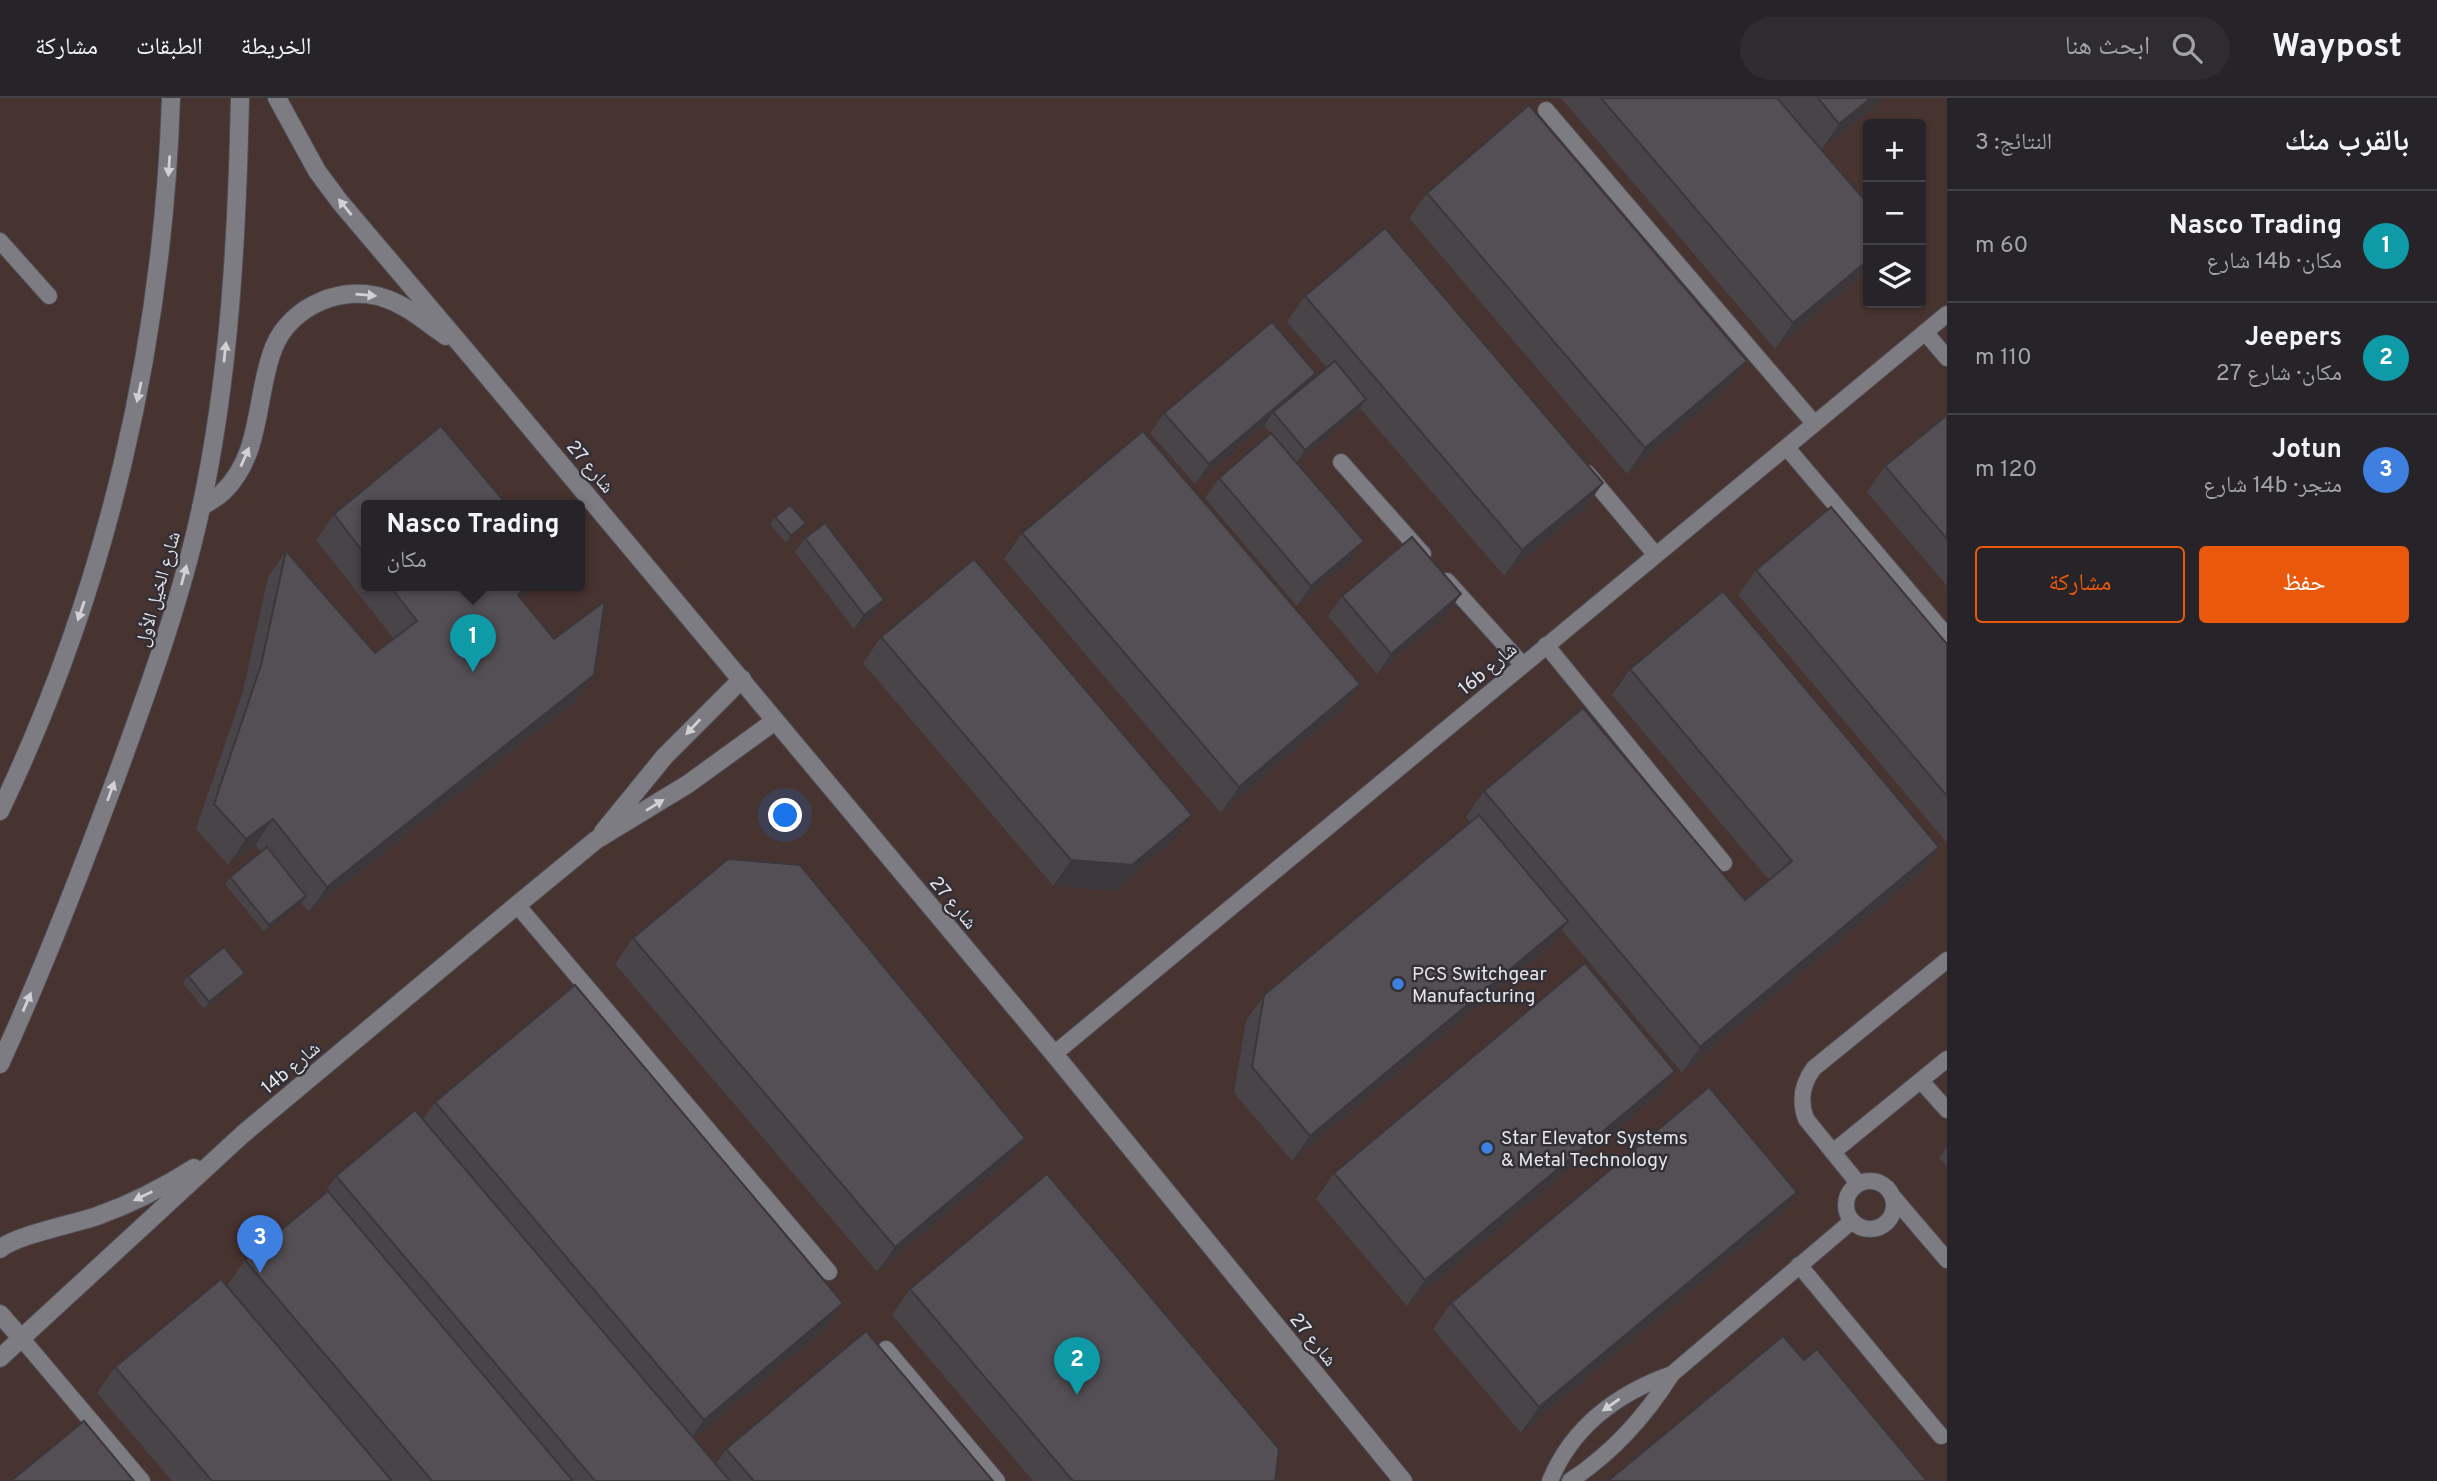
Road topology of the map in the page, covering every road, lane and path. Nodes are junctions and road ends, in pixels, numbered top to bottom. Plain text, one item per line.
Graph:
1 (171, 98) edge
2 (240, 98) edge
3 (277, 98) edge
4 (1546, 110) dead end
5 (0, 241) edge
6 (49, 296) dead end
7 (1947, 314) edge
8 (1925, 331) junction
9 (468, 352) junction
10 (1947, 358) edge
11 (1813, 422) junction
12 (1787, 448) junction
13 (1341, 462) dead end
14 (1580, 464) edge
15 (201, 507) junction
16 (1655, 554) junction
17 (1947, 636) edge
18 (1546, 645) junction
19 (1523, 665) junction
20 (741, 679) junction
21 (775, 721) junction
22 (0, 811) edge
23 (596, 840) junction
24 (1724, 863) dead end
25 (517, 905) junction
26 (1947, 960) edge
27 (1054, 1054) junction
28 (1947, 1059) edge
29 (0, 1065) edge
30 (1921, 1081) junction
31 (1947, 1110) edge
32 (243, 1134) junction
33 (1833, 1152) junction
34 (1858, 1183) junction
35 (1894, 1198) junction
36 (1852, 1221) junction
37 (0, 1249) edge
38 (1947, 1260) edge
39 (1799, 1265) junction
40 (829, 1272) dead end
41 (0, 1314) edge
42 (22, 1339) junction
43 (886, 1349) dead end
44 (0, 1358) edge
45 (1672, 1374) junction
46 (1941, 1436) dead end
47 (142, 1481) edge
48 (997, 1481) edge
49 (1403, 1481) edge
50 (1549, 1481) edge
51 (1570, 1481) edge

1 -> 22 street
15 -> 2 street, شارع الخيل الأول
9 -> 3 street, شارع 27
4 - 11 lane
5 - 6 lane
7 - 8 lane, 16b شارع
8 - 10 lane
8 - 11 lane, 16b شارع
15 -> 9 street, شارع 27
9 - 20 street, شارع 27
11 - 12 lane, 16b شارع
12 - 16 lane, 16b شارع
12 - 17 lane
13 - 19 lane
14 - 16 lane
29 -> 15 street, شارع الخيل الأول
16 - 18 lane, 16b شارع
18 - 19 lane, 16b شارع
18 - 24 lane
19 - 27 lane, 16b شارع
20 - 21 street, شارع 27
20 -> 23 street, 14b شارع
23 -> 21 street, 14b شارع
21 - 27 street, شارع 27
23 - 25 street, 14b شارع
25 - 32 street, 14b شارع
25 - 40 lane
26 - 33 lane
27 - 49 street, شارع 27
28 - 30 lane
30 - 31 lane
30 - 33 lane
32 -> 37 street
32 - 42 street, 14b شارع
33 - 34 lane
34 - 35 lane
34 - 36 lane
35 - 36 lane
35 - 38 lane
36 - 39 lane
39 - 45 lane
39 - 46 lane
41 - 42 street
42 - 44 street, 14b شارع
42 - 47 lane
43 - 48 lane
45 -> 50 lane
45 - 51 lane

